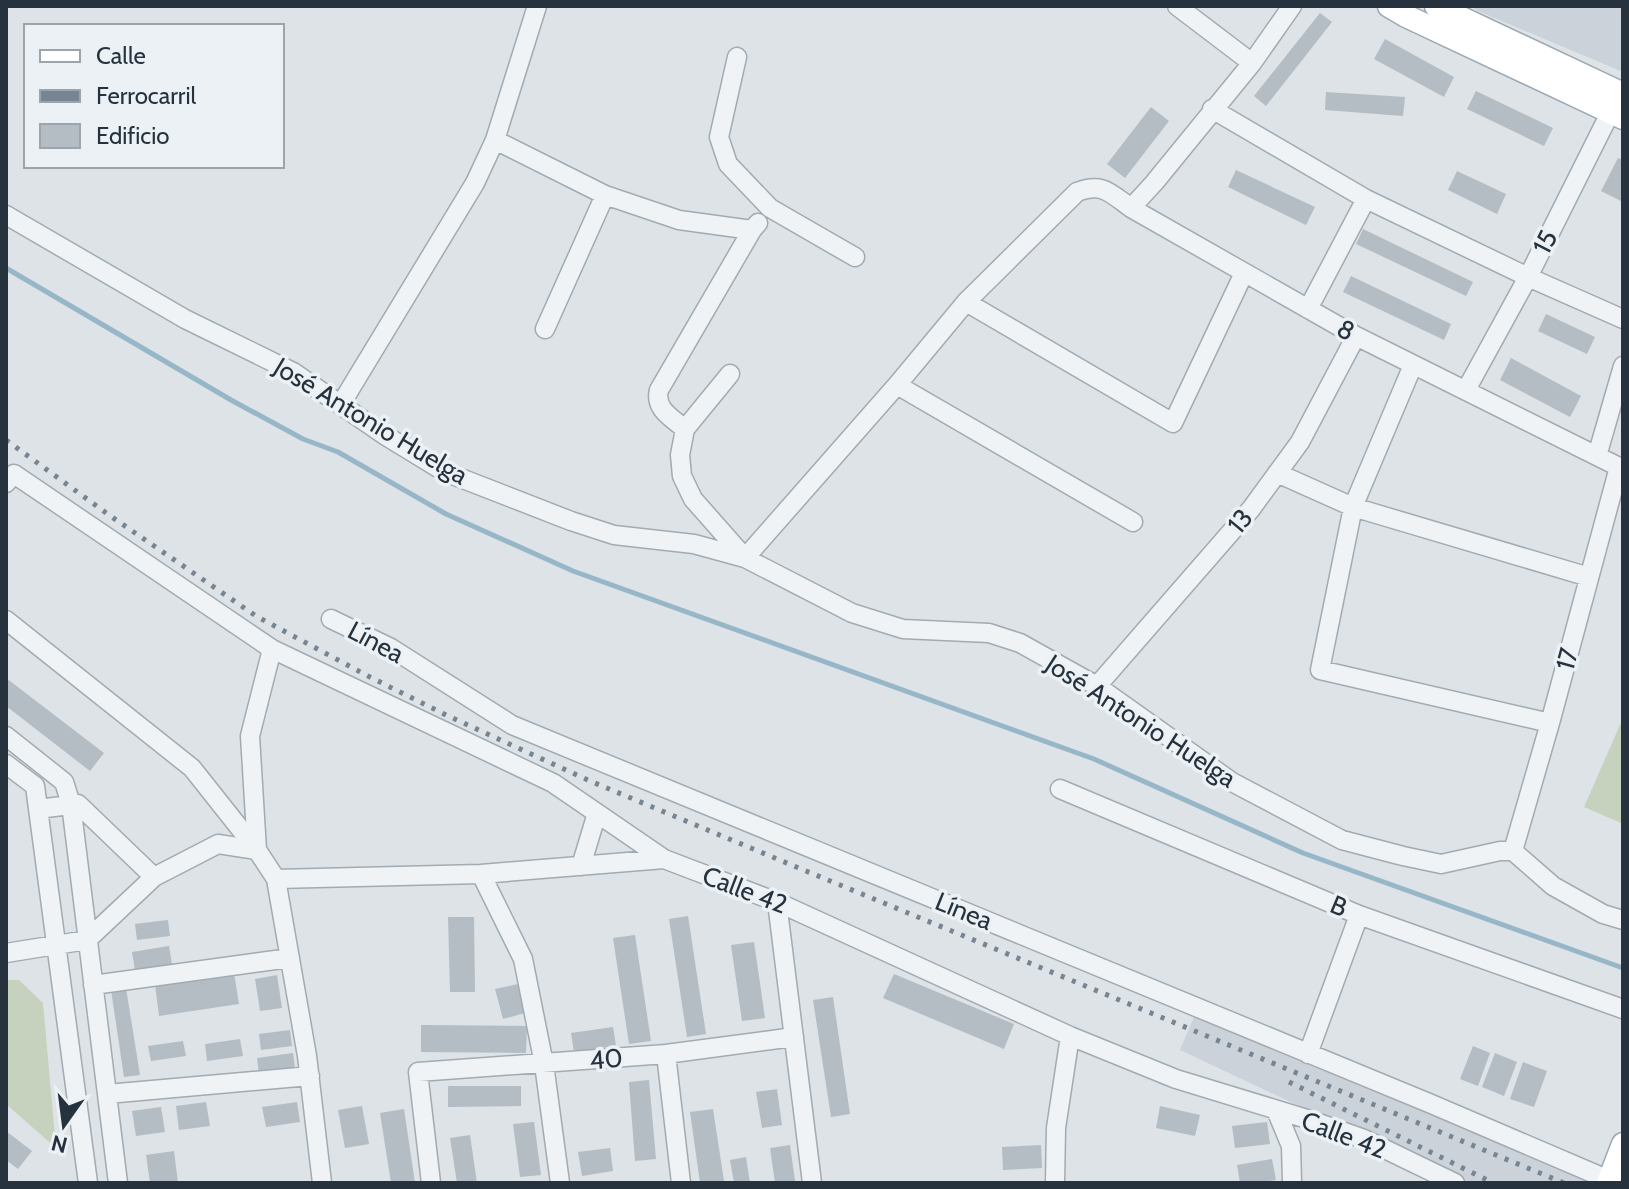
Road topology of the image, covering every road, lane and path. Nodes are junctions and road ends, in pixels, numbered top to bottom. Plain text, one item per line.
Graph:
1 (537, 6) edge
2 (1177, 6) edge
3 (1292, 6) edge
4 (1436, 6) edge
5 (1402, 9) edge
6 (737, 57) dead end
7 (1252, 63) junction
8 (1619, 104) edge
9 (1212, 109) junction
10 (495, 140) junction
11 (605, 195) junction
12 (1366, 199) junction
13 (770, 208) junction
14 (1131, 208) junction
15 (6, 215) edge
16 (752, 230) junction
17 (855, 257) dead end
18 (1244, 273) junction
19 (1528, 277) junction
20 (966, 302) junction
21 (1308, 309) junction
22 (1623, 319) edge
23 (545, 329) dead end
24 (1356, 336) junction
25 (1413, 365) junction
26 (1623, 366) edge
27 (730, 374) dead end
28 (897, 385) junction
29 (1466, 390) junction
30 (341, 404) junction
31 (685, 429) junction
32 (1597, 456) junction
33 (1621, 468) edge
34 (1277, 473) junction
35 (10, 478) edge
36 (1353, 507) junction
37 (1133, 522) dead end
38 (745, 558) junction
39 (1589, 577) junction
40 (331, 619) dead end
41 (6, 620) edge
42 (272, 649) junction
43 (1097, 686) junction
44 (1550, 723) junction
45 (6, 736) edge
46 (6, 764) edge
47 (1060, 789) dead end
48 (71, 804) junction
49 (38, 809) junction
50 (597, 813) junction
51 (257, 850) junction
52 (1513, 851) junction
53 (664, 859) junction
54 (581, 866) junction
55 (481, 874) junction
56 (154, 877) junction
57 (276, 879) junction
58 (777, 902) junction
59 (1359, 915) junction
60 (1623, 920) edge
61 (87, 940) junction
62 (56, 946) junction
63 (6, 953) edge
64 (290, 958) junction
65 (93, 985) junction
66 (1623, 1009) edge
67 (1070, 1036) junction
68 (794, 1037) junction
69 (666, 1054) junction
70 (1308, 1054) junction
71 (544, 1064) junction
72 (310, 1076) junction
73 (107, 1094) junction
74 (1276, 1110) junction
75 (1307, 1119) junction
76 (1623, 1144) edge
77 (1291, 1146) junction
78 (1608, 1181) edge
79 (88, 1183) edge
80 (118, 1183) edge
81 (322, 1183) edge
82 (431, 1183) edge
83 (560, 1183) edge
84 (681, 1183) edge
85 (812, 1183) edge
86 (1055, 1183) edge
87 (1292, 1183) edge
88 (1455, 1183) edge

1 - 10 street
2 - 7 street
3 - 7 street
4 - 8 main road
5 - 8 main road
6 - 13 street
7 - 9 street
8 - 19 street, 15
9 - 12 street
9 - 14 street
10 - 11 street
10 - 30 street
11 - 16 street
11 - 23 street
12 - 19 street
12 - 21 street
13 - 16 street
13 - 17 street
14 - 18 street, 8
14 - 20 street, 8
15 - 30 street, José Antonio Huelga
16 - 31 street
18 - 20 street
18 - 21 street, 8
19 - 22 street
19 - 29 street, 15
20 - 28 street
21 - 24 street, 8
24 - 25 street, 8
24 - 34 street, 13
25 - 29 street, 8
25 - 36 street
26 - 32 street
27 - 31 street
28 - 37 street
28 - 38 street
29 - 32 street, 8
30 - 38 street, José Antonio Huelga
31 - 38 street
32 - 33 street, 8
33 - 39 street, 17
34 - 36 street
34 - 43 street, 13
35 - 42 street, Línea
36 - 39 street
36 - 44 street
38 - 43 street, José Antonio Huelga
39 - 44 street, 17
40 - 70 street, Línea
41 - 51 street
42 - 50 street, Línea
42 - 51 street
43 - 52 street, José Antonio Huelga
44 - 52 street, 17
45 - 48 street
46 - 49 street
47 - 59 street, B
48 - 49 street
48 - 56 street
48 - 61 street
49 - 62 street
50 - 53 street, Línea
50 - 54 street
51 - 56 street
51 - 57 street
52 - 60 street
53 - 54 street, Calle 42
53 - 58 street, Calle 42
54 - 55 street, Calle 42
55 - 57 street, Calle 42
55 - 71 street
56 - 61 street
57 - 64 street
58 - 67 street, Calle 42
58 - 68 street
59 - 66 street, B
59 - 70 street
61 - 62 street
61 - 65 street
62 - 63 street
62 - 79 street
64 - 65 street
64 - 72 street
65 - 73 street
67 - 74 street, Calle 42
67 - 86 street
68 - 69 street, 40
68 - 85 street
69 - 71 street, 40
69 - 84 street
70 - 78 street, Línea
71 - 82 street, 40
71 - 83 street
72 - 73 street
72 - 81 street
73 - 80 street
74 - 75 street, Calle 42
74 - 77 street
75 - 77 street
75 - 88 street, Calle 42
76 - 78 main road
77 - 87 street

